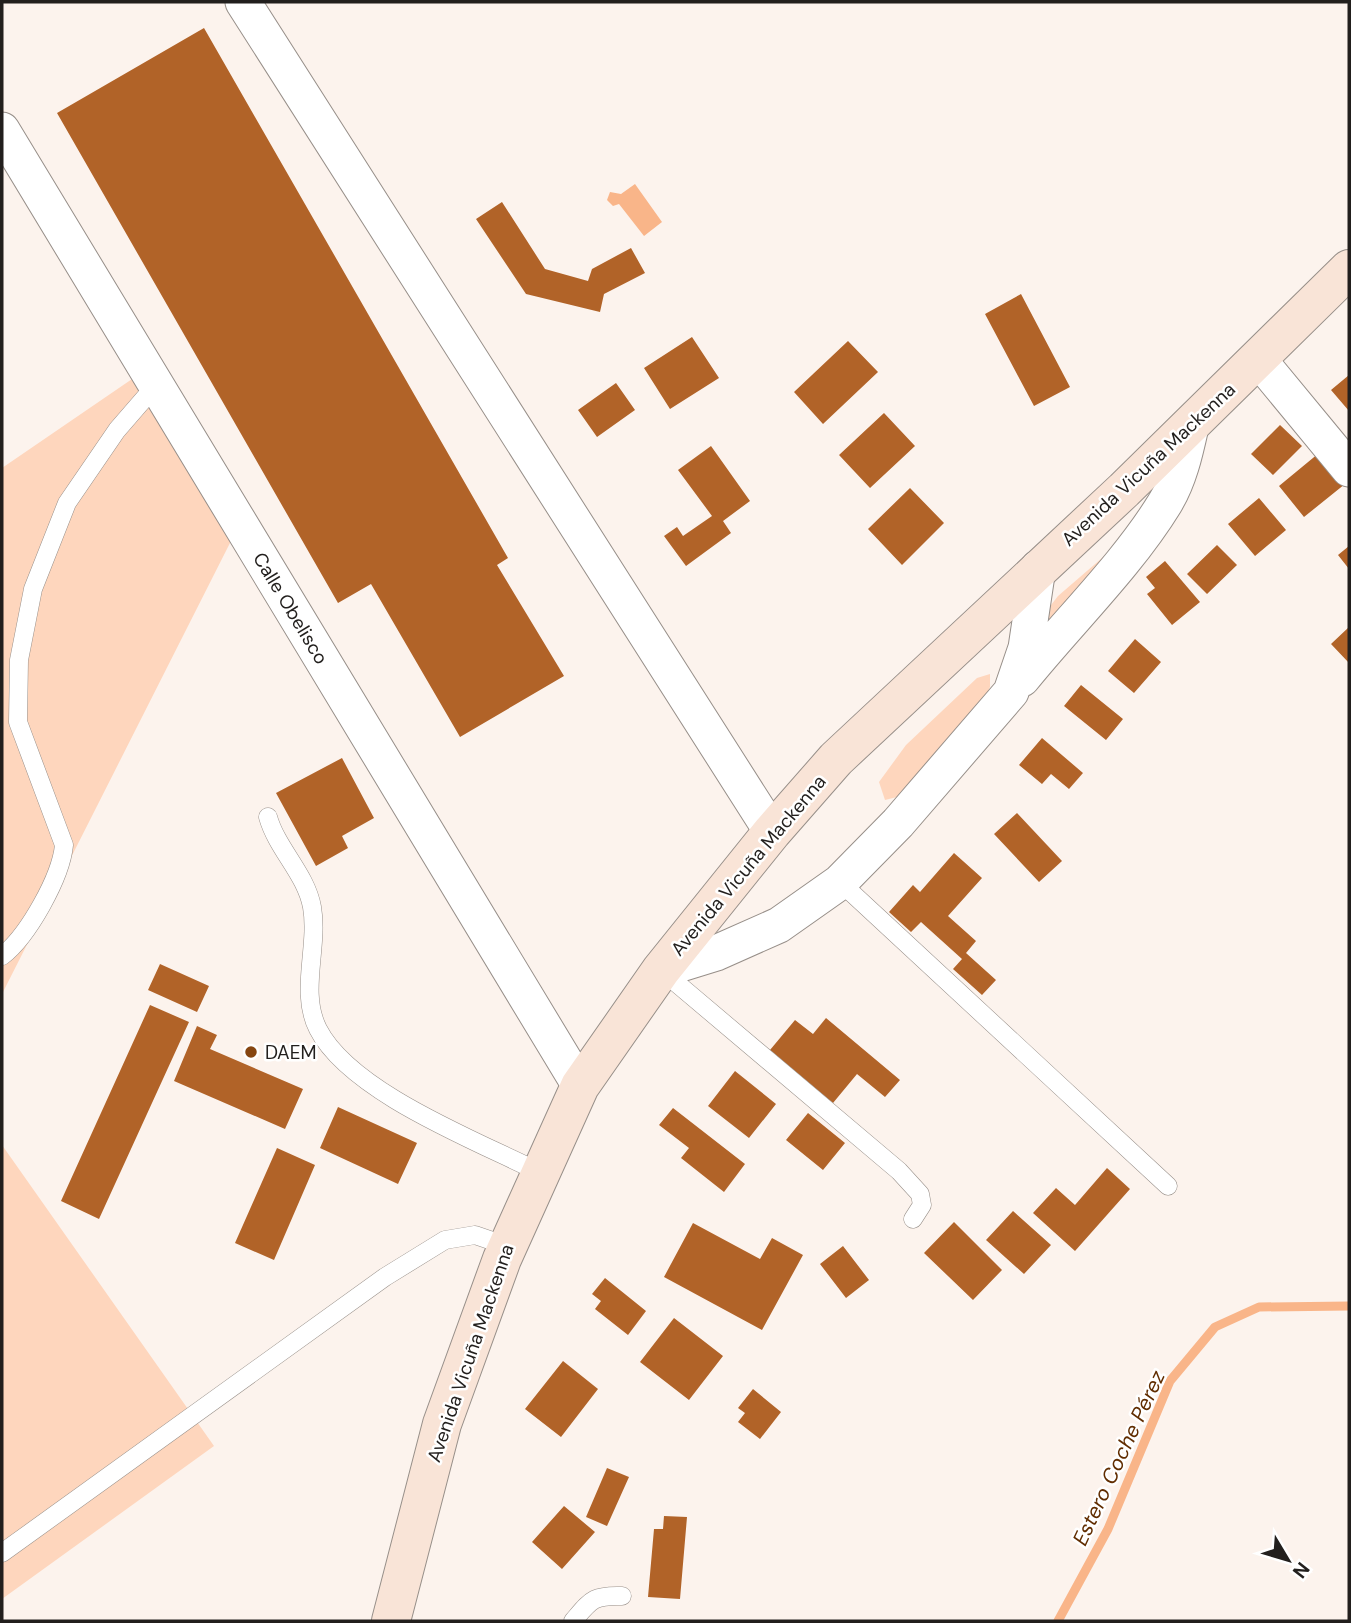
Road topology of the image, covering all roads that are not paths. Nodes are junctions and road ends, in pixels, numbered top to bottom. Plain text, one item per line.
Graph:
1 (243, 2) edge
2 (2, 130) edge
3 (1349, 269) edge
4 (1259, 360) junction
5 (156, 385) junction
6 (1192, 422) junction
7 (1349, 469) edge
8 (1038, 568) junction
9 (1011, 692) junction
10 (268, 817) dead end
11 (772, 832) junction
12 (840, 882) junction
13 (2, 956) edge
14 (660, 970) junction
15 (580, 1086) junction
16 (539, 1172) junction
17 (1168, 1186) dead end
18 (913, 1219) dead end
19 (507, 1246) junction
20 (2, 1553) edge
21 (622, 1596) dead end
22 (391, 1621) edge
23 (573, 1621) edge

1 - 11 street
2 - 5 street, Calle Obelisco
3 - 4 main road, Avenida Vicuña Mackenna
4 - 6 main road, Avenida Vicuña Mackenna
4 - 7 street
5 - 13 lane
5 - 15 street, Calle Obelisco
6 - 8 main road, Avenida Vicuña Mackenna
6 - 9 street
8 - 9 street
8 - 11 main road, Avenida Vicuña Mackenna
9 - 12 street
10 - 16 lane
11 - 14 main road, Avenida Vicuña Mackenna
12 - 14 street
12 - 17 lane
14 - 15 main road, Avenida Vicuña Mackenna
14 - 18 lane
15 - 16 main road, Avenida Vicuña Mackenna
16 - 19 main road, Avenida Vicuña Mackenna
19 - 20 lane
19 - 22 main road, Avenida Vicuña Mackenna
21 - 23 lane

